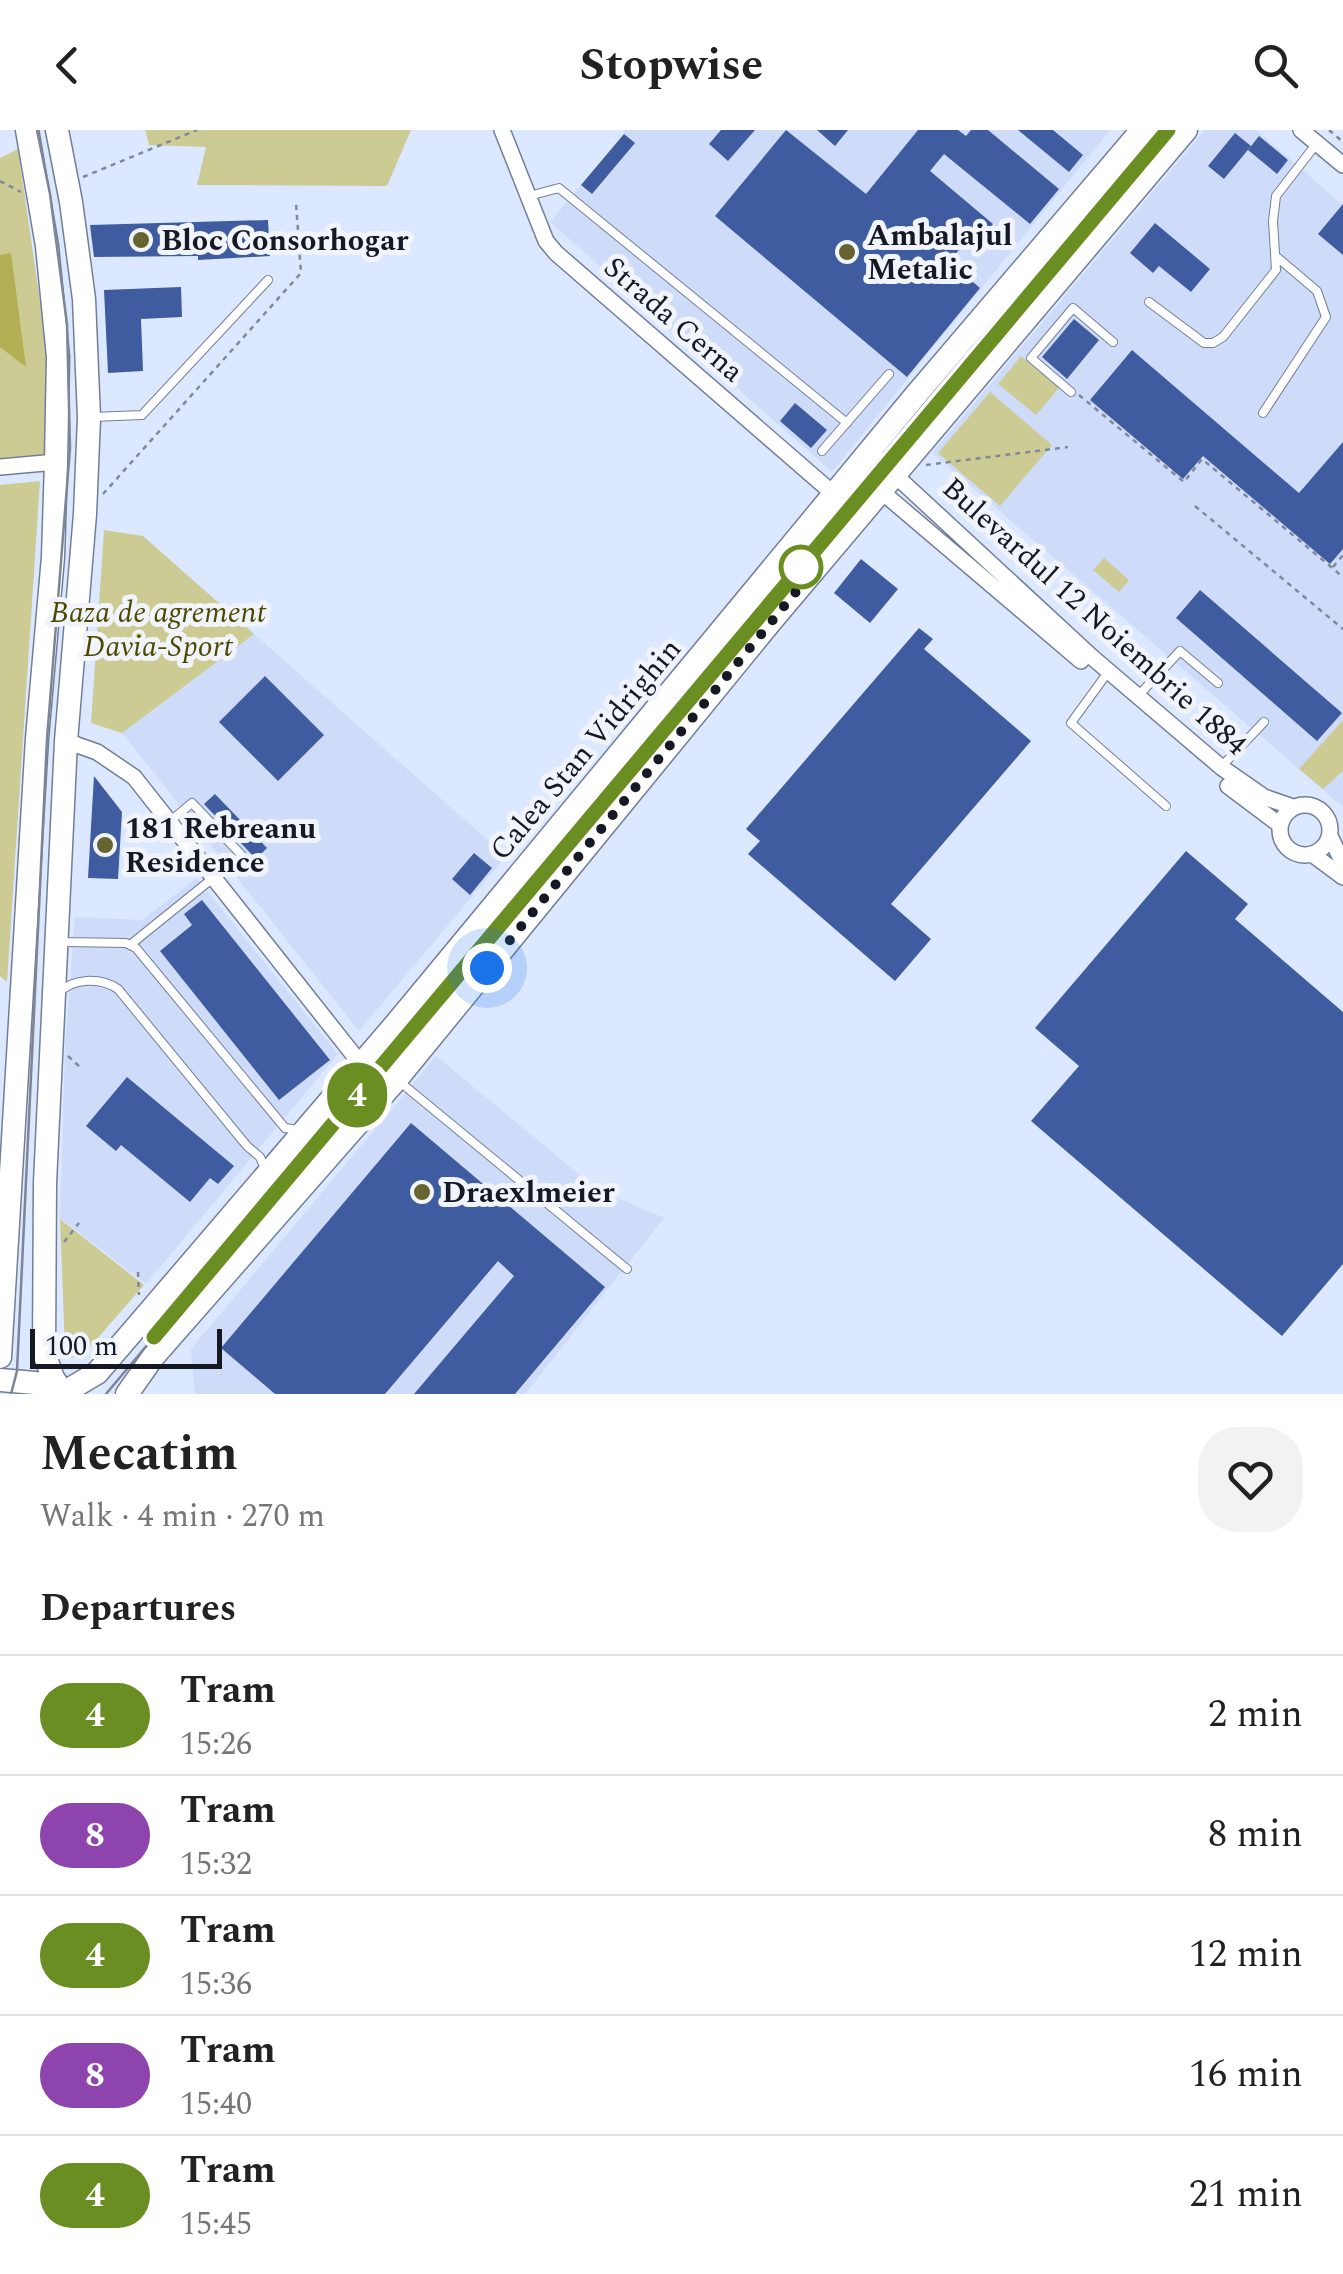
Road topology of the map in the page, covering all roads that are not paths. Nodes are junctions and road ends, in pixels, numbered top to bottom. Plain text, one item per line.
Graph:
1 (27, 130) edge
2 (56, 130) edge
3 (502, 130) edge
4 (1142, 130) edge
5 (1186, 130) edge
6 (1302, 130) edge
7 (1317, 143) junction
8 (1343, 165) edge
9 (529, 196) junction
10 (1278, 258) junction
11 (268, 280) dead end
12 (1149, 302) dead end
13 (1113, 342) dead end
14 (889, 374) dead end
15 (1072, 391) road end
16 (1262, 412) dead end
17 (89, 418) junction
18 (847, 423) junction
19 (822, 452) dead end
20 (863, 460) junction
21 (56, 462) junction
22 (0, 467) edge
23 (888, 481) junction
24 (835, 495) junction
25 (859, 516) junction
26 (1104, 680) junction
27 (1218, 683) dead end
28 (1138, 696) junction
29 (1264, 722) dead end
30 (66, 741) junction
31 (1221, 768) junction
32 (1166, 806) dead end
33 (1293, 807) junction
34 (169, 822) junction
35 (1280, 826) junction
36 (1330, 836) junction
37 (1312, 854) junction
38 (1343, 863) edge
39 (250, 864) dead end
40 (1343, 876) edge
41 (213, 878) junction
42 (58, 935) junction
43 (130, 945) junction
44 (54, 1002) junction
45 (360, 1063) junction
46 (396, 1080) junction
47 (307, 1128) junction
48 (264, 1179) junction
49 (627, 1270) dead end
50 (3, 1290) edge
51 (0, 1357) edge
52 (0, 1380) edge
53 (65, 1393) edge
54 (127, 1394) edge

1 - 21 main road
2 - 17 main road
3 - 9 street, Strada Cerna
4 - 20 main road, Calea Stan Vidrighin
5 - 23 main road, Calea Stan Vidrighin
6 - 7 street
7 - 8 street
7 - 10 lane
9 - 18 lane
9 - 24 street, Strada Cerna
10 - 12 lane
10 - 16 lane
11 - 17 lane
13 - 15 lane
14 - 18 lane
17 - 30 main road
18 - 19 lane
20 - 23 street, Bulevardul 12 Noiembrie 1884
20 - 23 street, Bulevardul 12 Noiembrie 1884
20 - 24 main road, Calea Stan Vidrighin
21 - 22 street
21 - 50 main road
23 - 25 main road, Calea Stan Vidrighin
23 - 26 street, Bulevardul 12 Noiembrie 1884
23 - 28 street, Bulevardul 12 Noiembrie 1884
24 - 25 street, Strada Cerna
24 - 45 main road, Calea Stan Vidrighin
25 - 46 main road, Calea Stan Vidrighin
26 - 32 lane
26 - 35 street, Bulevardul 12 Noiembrie 1884
27 - 28 lane
28 - 31 street, Bulevardul 12 Noiembrie 1884
29 - 31 lane
30 - 34 street
30 - 42 main road
31 - 33 street, Bulevardul 12 Noiembrie 1884
33 - 35 street
33 - 36 street
34 - 39 lane
34 - 41 street
35 - 37 street
36 - 37 street
36 - 38 street
37 - 40 street
41 - 43 lane
41 - 45 street
42 - 43 lane
42 - 44 main road
43 - 47 lane
44 - 48 lane
44 - 53 main road
45 - 47 main road, Calea Stan Vidrighin
46 - 49 lane
46 - 54 main road, Calea Stan Vidrighin
47 - 48 main road, Calea Stan Vidrighin
48 - 53 main road, Calea Stan Vidrighin
50 - 51 main road
52 - 53 main road

